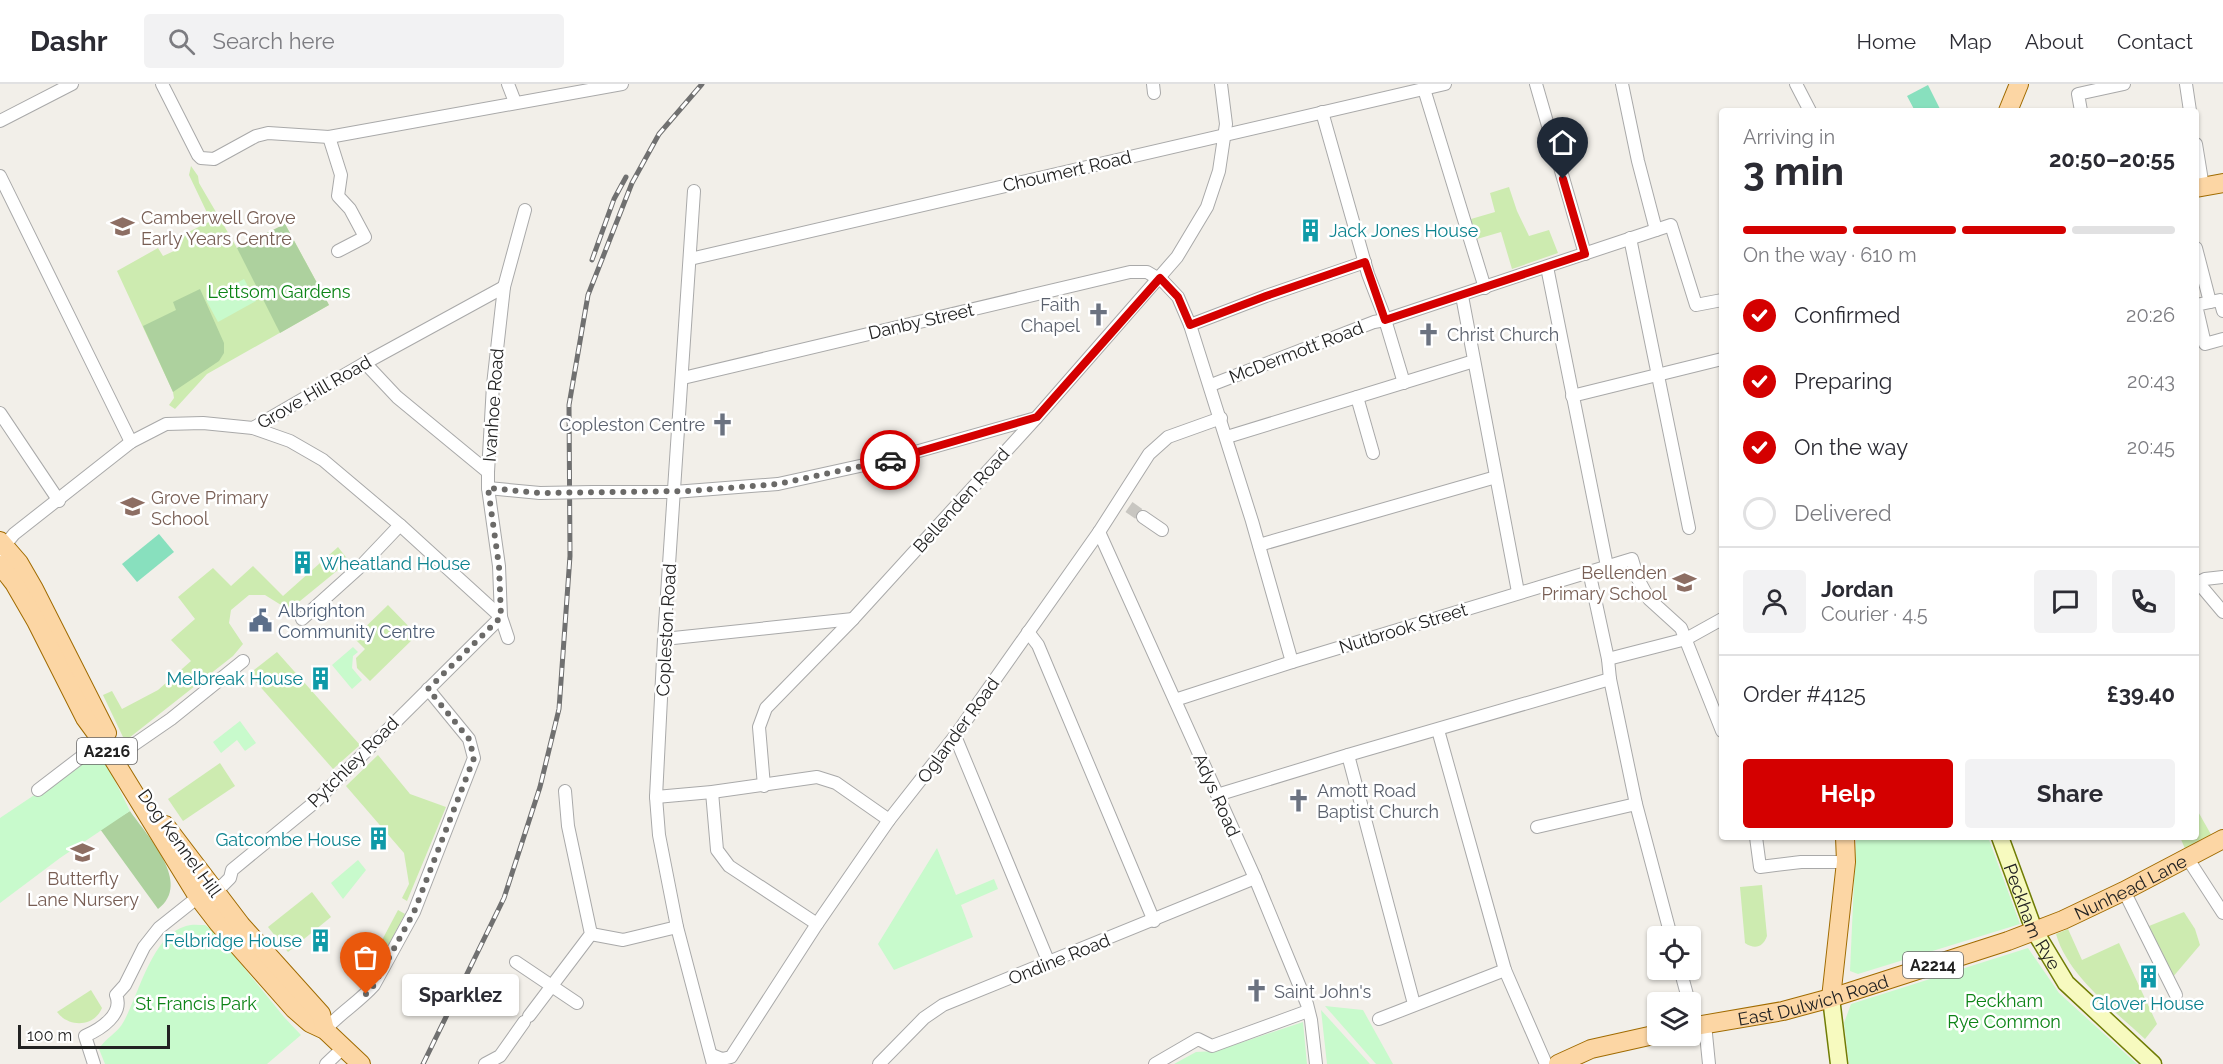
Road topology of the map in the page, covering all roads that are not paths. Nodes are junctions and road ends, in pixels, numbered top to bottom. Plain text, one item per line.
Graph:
1 (72, 84) edge
2 (162, 84) edge
3 (508, 84) edge
4 (622, 84) edge
5 (1221, 84) edge
6 (1445, 84) edge
7 (1536, 84) edge
8 (1622, 84) edge
9 (1796, 84) edge
10 (2019, 84) edge
11 (2124, 84) edge
12 (2186, 84) edge
13 (1397, 89) edge
14 (1424, 89) junction
15 (514, 102) junction
16 (1808, 108) edge
17 (2009, 108) edge
18 (2080, 108) edge
19 (2190, 108) edge
20 (1322, 112) junction
21 (0, 121) edge
22 (1225, 135) junction
23 (329, 137) junction
24 (1, 182) edge
25 (2223, 183) edge
26 (2200, 187) edge
27 (694, 191) dead end
28 (525, 210) dead end
29 (1656, 230) junction
30 (1630, 238) junction
31 (338, 251) dead end
32 (1585, 254) junction
33 (690, 259) junction
34 (2199, 260) edge
35 (1365, 262) junction
36 (1547, 267) junction
37 (1159, 278) junction
38 (504, 287) junction
39 (1485, 288) junction
40 (1462, 296) junction
41 (1719, 301) edge
42 (2210, 302) junction
43 (2199, 305) edge
44 (2223, 311) edge
45 (2199, 319) edge
46 (1385, 320) junction
47 (1190, 325) junction
48 (2223, 339) edge
49 (1719, 360) edge
50 (1474, 362) junction
51 (365, 363) junction
52 (1658, 374) junction
53 (683, 378) junction
54 (1404, 383) junction
55 (1211, 385) junction
56 (1572, 396) junction
57 (1357, 398) junction
58 (0, 413) edge
59 (1037, 417) junction
60 (1221, 418) junction
61 (253, 428) junction
62 (1227, 437) junction
63 (131, 442) junction
64 (1373, 453) dead end
65 (488, 472) junction
66 (1496, 477) junction
67 (488, 488) junction
68 (674, 492) junction
69 (59, 501) junction
70 (1143, 517) tunnel mouth
71 (400, 525) junction
72 (1689, 528) dead end
73 (1162, 530) dead end
74 (1099, 532) junction
75 (2, 543) edge
76 (1259, 545) junction
77 (1607, 566) junction
78 (1, 568) edge
79 (1588, 571) junction
80 (2223, 577) edge
81 (2199, 581) edge
82 (2199, 582) edge
83 (1518, 592) junction
84 (2223, 612) edge
85 (501, 617) junction
86 (302, 619) dead end
87 (853, 619) junction
88 (1719, 621) edge
89 (1028, 632) junction
90 (508, 638) dead end
91 (664, 639) junction
92 (1686, 639) junction
93 (1608, 659) junction
94 (243, 661) dead end
95 (1292, 662) junction
96 (1610, 679) junction
97 (428, 689) junction
98 (1175, 700) junction
99 (1719, 723) edge
100 (1438, 730) junction
101 (955, 736) junction
102 (112, 753) junction
103 (1348, 754) junction
104 (764, 786) junction
105 (38, 790) dead end
106 (565, 791) dead end
107 (712, 792) junction
108 (1217, 795) junction
109 (656, 797) junction
110 (1636, 804) junction
111 (889, 820) junction
112 (1537, 827) dead end
113 (2223, 839) edge
114 (1756, 840) edge
115 (1845, 840) edge
116 (2001, 840) edge
117 (2188, 859) junction
118 (1846, 862) junction
119 (1255, 878) junction
120 (2124, 891) junction
121 (205, 892) junction
122 (2223, 913) edge
123 (1154, 921) junction
124 (817, 924) junction
125 (1668, 926) edge
126 (677, 927) junction
127 (2034, 930) junction
128 (591, 934) junction
129 (516, 962) dead end
130 (1049, 963) junction
131 (1505, 970) junction
132 (550, 985) junction
133 (2176, 995) dead end
134 (1831, 998) junction
135 (577, 1003) dead end
136 (1414, 1004) junction
137 (1308, 1011) junction
138 (1379, 1019) dead end
139 (1701, 1025) edge
140 (325, 1030) junction
141 (1647, 1036) edge
142 (1701, 1039) edge
143 (344, 1047) junction
144 (713, 1059) edge
145 (94, 1064) edge
146 (326, 1064) edge
147 (361, 1064) edge
148 (485, 1064) edge
149 (879, 1064) edge
150 (1155, 1064) edge
151 (1316, 1064) edge
152 (1546, 1064) edge
153 (1558, 1064) edge
154 (1709, 1064) edge
155 (1839, 1064) edge
156 (2153, 1064) edge

1 - 21 street
2 - 23 street
3 - 15 street
4 - 15 street
5 - 22 street, Bellenden Road
6 - 14 street, Choumert Road
7 - 32 street
8 - 29 street
9 - 16 street
10 - 17 main road
11 - 18 street
12 - 19 street
13 - 14 street, Choumert Road
13 - 20 street, Choumert Road
14 - 39 street
15 - 23 street
20 - 22 street, Choumert Road
20 - 35 street
22 - 33 street, Choumert Road
22 - 37 street, Bellenden Road
23 - 31 street
24 - 63 street
25 - 26 main road
27 - 33 street, Copleston Road
28 - 38 street, Ivanhoe Road
29 - 30 street, McDermott Road
29 - 41 street
30 - 32 street, McDermott Road
30 - 52 street
32 - 36 street, McDermott Road
33 - 53 street, Copleston Road
34 - 42 street
35 - 46 street
35 - 47 street
36 - 39 street, McDermott Road
36 - 56 street
37 - 47 street
37 - 53 street, Danby Street
37 - 59 street, Bellenden Road
38 - 51 street, Grove Hill Road
38 - 65 street, Ivanhoe Road
39 - 40 street, McDermott Road
40 - 46 street, McDermott Road
40 - 50 street
42 - 43 street
42 - 44 street
45 - 48 street
46 - 54 street
46 - 55 street, McDermott Road
47 - 55 street
49 - 52 street
50 - 54 street
50 - 66 street
51 - 61 street, Grove Hill Road
51 - 65 street
52 - 56 street
52 - 72 street
53 - 68 street, Copleston Road
54 - 57 street
55 - 60 street
56 - 77 street
57 - 62 street
57 - 64 street
58 - 69 street
59 - 68 street
59 - 87 street, Bellenden Road
60 - 62 street
60 - 74 street, Oglander Road
61 - 63 street, Grove Hill Road
61 - 71 street
62 - 76 street
63 - 69 street, Grove Hill Road
65 - 67 street, Ivanhoe Road
66 - 76 street
66 - 83 street
67 - 68 street, bridge
67 - 85 street, Ivanhoe Road
68 - 91 street, Copleston Road
69 - 75 street, Grove Hill Road
70 - 73 street
71 - 85 street
71 - 86 street
74 - 89 street, Oglander Road
74 - 98 street, Adys Road
75 - 78 street
75 - 102 main road, Dog Kennel Hill / A2216
76 - 95 street
77 - 79 street, Nutbrook Street
77 - 92 street, Nutbrook Street
78 - 102 main road, Dog Kennel Hill / A2216
79 - 83 street, Nutbrook Street
79 - 93 street
80 - 81 street
82 - 84 street
83 - 95 street, Nutbrook Street
85 - 90 street, Ivanhoe Road
85 - 97 street, Pytchley Road
87 - 91 street
87 - 104 street, Bellenden Road
88 - 92 street
89 - 101 street, Oglander Road
89 - 123 street
91 - 109 street, Copleston Road
92 - 93 street
92 - 99 street
93 - 96 street
94 - 102 street
95 - 98 street, Nutbrook Street
96 - 100 street
96 - 110 street
97 - 121 street, Pytchley Road
97 - 140 street
98 - 108 street, Adys Road
100 - 103 street
100 - 131 street
101 - 111 street, Oglander Road
101 - 130 street
102 - 105 street
102 - 121 main road, Dog Kennel Hill / A2216
103 - 108 street
103 - 136 street
104 - 107 street
104 - 111 street
106 - 128 street
107 - 109 street
107 - 124 street
108 - 119 street, Adys Road
109 - 126 street, Copleston Road
110 - 112 street
110 - 125 street
111 - 124 street, Oglander Road
113 - 117 main road, Nunhead Lane / A2214
114 - 118 street
115 - 118 main road
116 - 127 street, Peckham Rye
117 - 120 main road, Nunhead Lane / A2214
117 - 122 street
118 - 134 main road
119 - 123 street, Ondine Road
119 - 137 street, Adys Road
120 - 127 main road, Nunhead Lane / A2214
120 - 133 street
121 - 140 main road, Dog Kennel Hill / A2216
121 - 145 street, Pytchley Road
123 - 130 street, Ondine Road
124 - 144 street, Oglander Road
126 - 128 street
126 - 144 street, Copleston Road
127 - 134 main road, East Dulwich Road / A2214
127 - 156 street, Peckham Rye
128 - 132 street
129 - 132 street
130 - 149 street, Ondine Road
131 - 136 street
131 - 152 street
132 - 135 street
132 - 148 street
134 - 139 main road, East Dulwich Road / A2214
134 - 155 street
136 - 138 street
137 - 150 street
137 - 151 street, Adys Road
140 - 143 main road, Dog Kennel Hill / A2216
141 - 153 main road
142 - 154 street
143 - 146 street
143 - 147 main road, A2216

